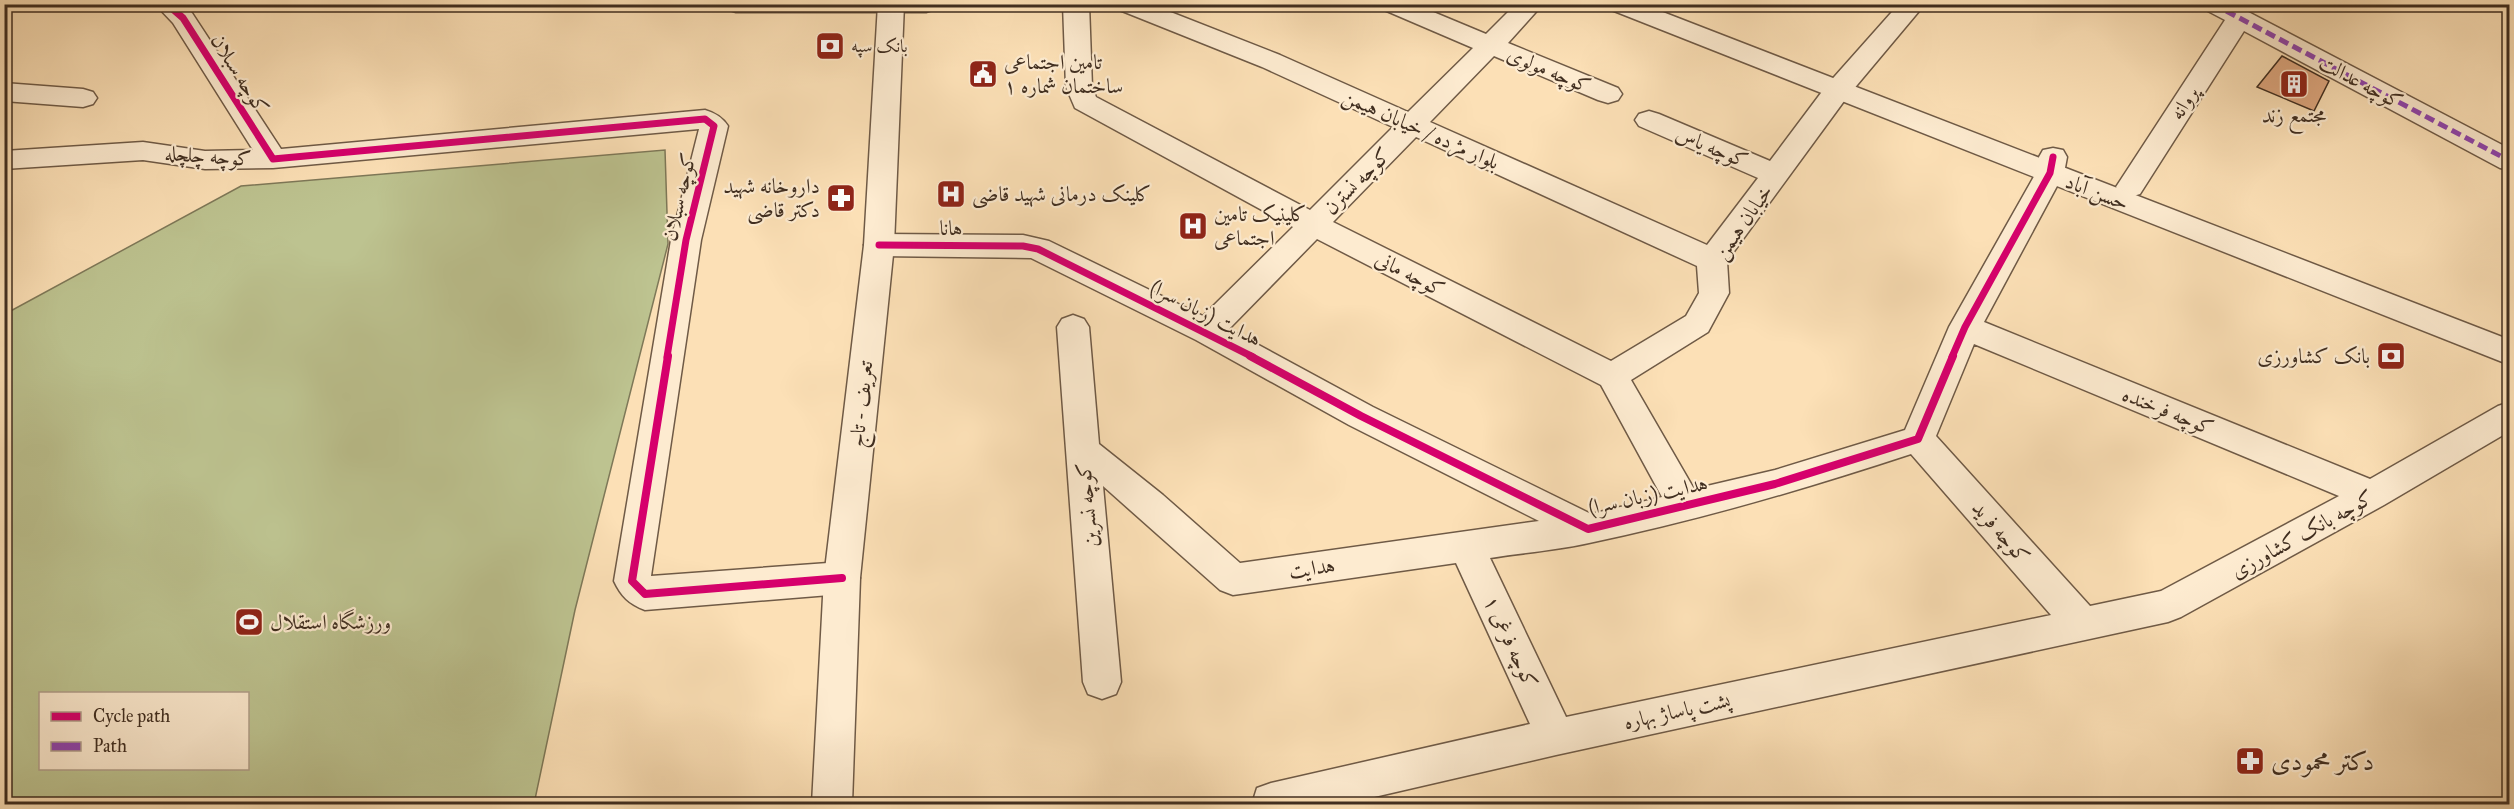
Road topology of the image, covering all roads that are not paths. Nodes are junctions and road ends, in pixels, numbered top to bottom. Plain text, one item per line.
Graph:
1 (167, 4) edge
2 (736, 4) edge
3 (926, 4) edge
4 (1076, 4) edge
5 (1126, 4) edge
6 (1391, 4) edge
7 (1531, 4) edge
8 (1665, 4) edge
9 (1913, 4) edge
10 (2213, 4) edge
11 (891, 5) edge
12 (1633, 7) edge
13 (2239, 18) junction
14 (1491, 45) junction
15 (1843, 84) junction
16 (4, 92) edge
17 (1608, 94) dead end
18 (83, 98) dead end
19 (1648, 120) dead end
20 (1412, 125) junction
21 (273, 159) junction
22 (4, 160) edge
23 (2510, 161) edge
24 (2051, 165) junction
25 (1775, 174) junction
26 (2130, 188) junction
27 (1314, 225) junction
28 (879, 245) junction
29 (1023, 246) joint
30 (1712, 260) junction
31 (1073, 327) dead end
32 (1965, 327) junction
33 (1208, 332) junction
34 (2510, 337) edge
35 (2510, 353) edge
36 (1612, 376) junction
37 (2510, 415) edge
38 (1918, 439) junction
39 (1083, 450) junction
40 (2372, 495) junction
41 (1686, 507) junction
42 (1588, 529) junction
43 (1467, 548) junction
44 (842, 578) junction
45 (2083, 626) junction
46 (1102, 682) dead end
47 (1556, 737) junction
48 (1271, 802) dead end
49 (832, 804) edge

1 - 21 street, کوچه سبلان
2 - 11 street
3 - 11 street
4 - 27 street, کوچه مانی
5 - 20 street, بلوار مژده / خیابان هیمن
6 - 14 street, کوچه مولوی
7 - 14 street, کوچه نسترن
8 - 15 street, حسن آباد
9 - 15 street, خیابان هیمن
10 - 13 street, کوچه عدالت
11 - 28 street, تعریف - تاج
12 - 15 street, حسن آباد
13 - 23 street, کوچه عدالت
13 - 26 street, پروانه
14 - 17 street, کوچه مولوی
14 - 20 street, کوچه نسترن
15 - 24 street, حسن آباد
15 - 25 street, خیابان هیمن
16 - 18 street
19 - 25 street, کوچه یاس
20 - 27 street, کوچه نسترن
20 - 30 street, بلوار مژده / خیابان هیمن
21 - 22 street, کوچه چلچله
21 - 44 street, کوچه سبلان
24 - 26 street, حسن آباد
24 - 32 street
24 - 35 street, حسن آباد
25 - 30 street, خیابان هیمن
26 - 34 street, حسن آباد
27 - 33 street, کوچه نسترن
27 - 36 street, کوچه مانی
28 - 29 street, هانا
28 - 44 street, تعریف - تاج
29 - 33 street, هدایت (زبان سرا)
30 - 36 street, خیابان هیمن
31 - 39 street, کوچه نسرین
32 - 38 street
32 - 40 street, کوچه فرخنده
33 - 42 street, هدایت (زبان سرا)
36 - 41 street
37 - 40 street, کوچه بانک کشاورزی
38 - 41 street, هدایت (زبان سرا)
38 - 45 street, کوچه فرید
39 - 43 street, هدایت
39 - 46 street, کوچه نسرین
40 - 45 street, کوچه بانک کشاورزی
41 - 42 street, هدایت (زبان سرا)
42 - 43 street, هدایت
43 - 47 street, کوچه فرغی ۱
44 - 49 street, تعریف - تاج
45 - 47 street, پشت پاساژ بهاره
47 - 48 street, پشت پاساژ بهاره

